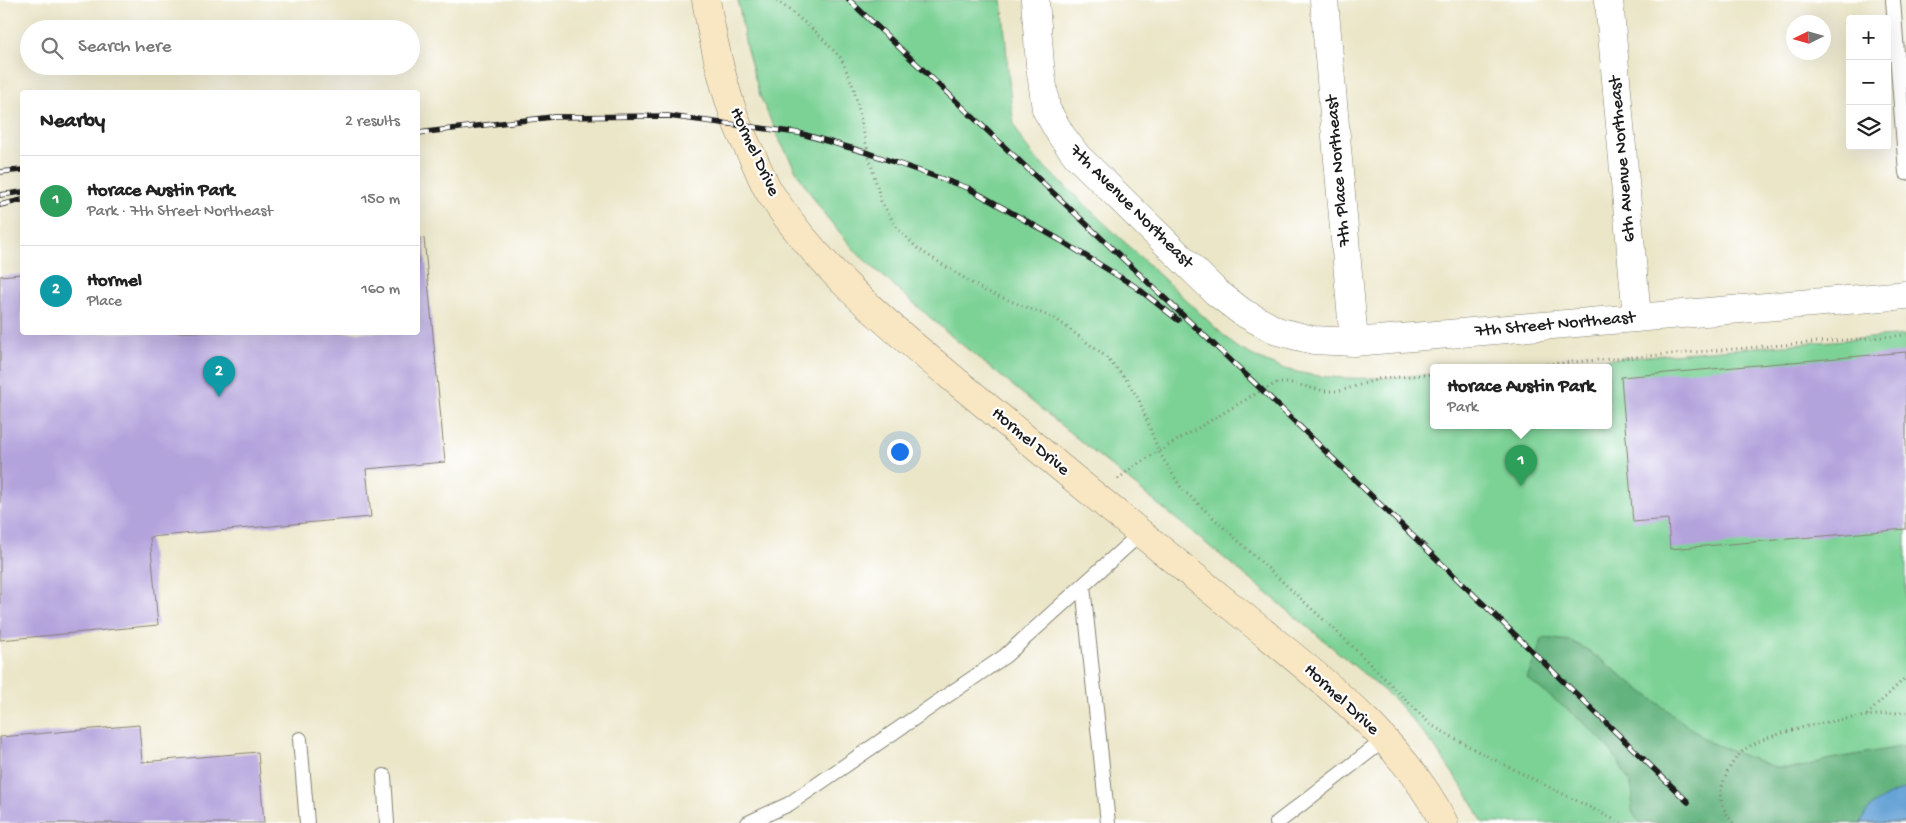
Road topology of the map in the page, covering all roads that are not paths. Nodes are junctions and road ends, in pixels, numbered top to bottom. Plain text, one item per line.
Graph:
1 (706, 0) edge
2 (1035, 0) edge
3 (1324, 0) edge
4 (1609, 0) edge
5 (1893, 0) edge
6 (1906, 173) edge
7 (1216, 292) joint
8 (1906, 295) edge
9 (1637, 318) junction
10 (1354, 342) junction
11 (1141, 534) junction
12 (1083, 586) junction
13 (300, 739) dead end
14 (1384, 740) junction
15 (384, 776) dead end
16 (307, 823) edge
17 (387, 823) edge
18 (748, 823) edge
19 (1108, 823) edge
20 (1277, 823) edge
21 (1444, 823) edge

1 - 11 street, Hormel Drive
2 - 7 street, 7th Avenue Northeast
3 - 10 street, 7th Place Northeast
4 - 9 street, 6th Avenue Northeast
5 - 6 lane
7 - 10 street, 7th Street Northeast
8 - 9 street, 7th Street Northeast
9 - 10 street, 7th Street Northeast
11 - 12 lane
11 - 14 street, Hormel Drive
12 - 18 lane
12 - 19 lane
13 - 16 lane
14 - 20 lane
14 - 21 street, Hormel Drive
15 - 17 lane

